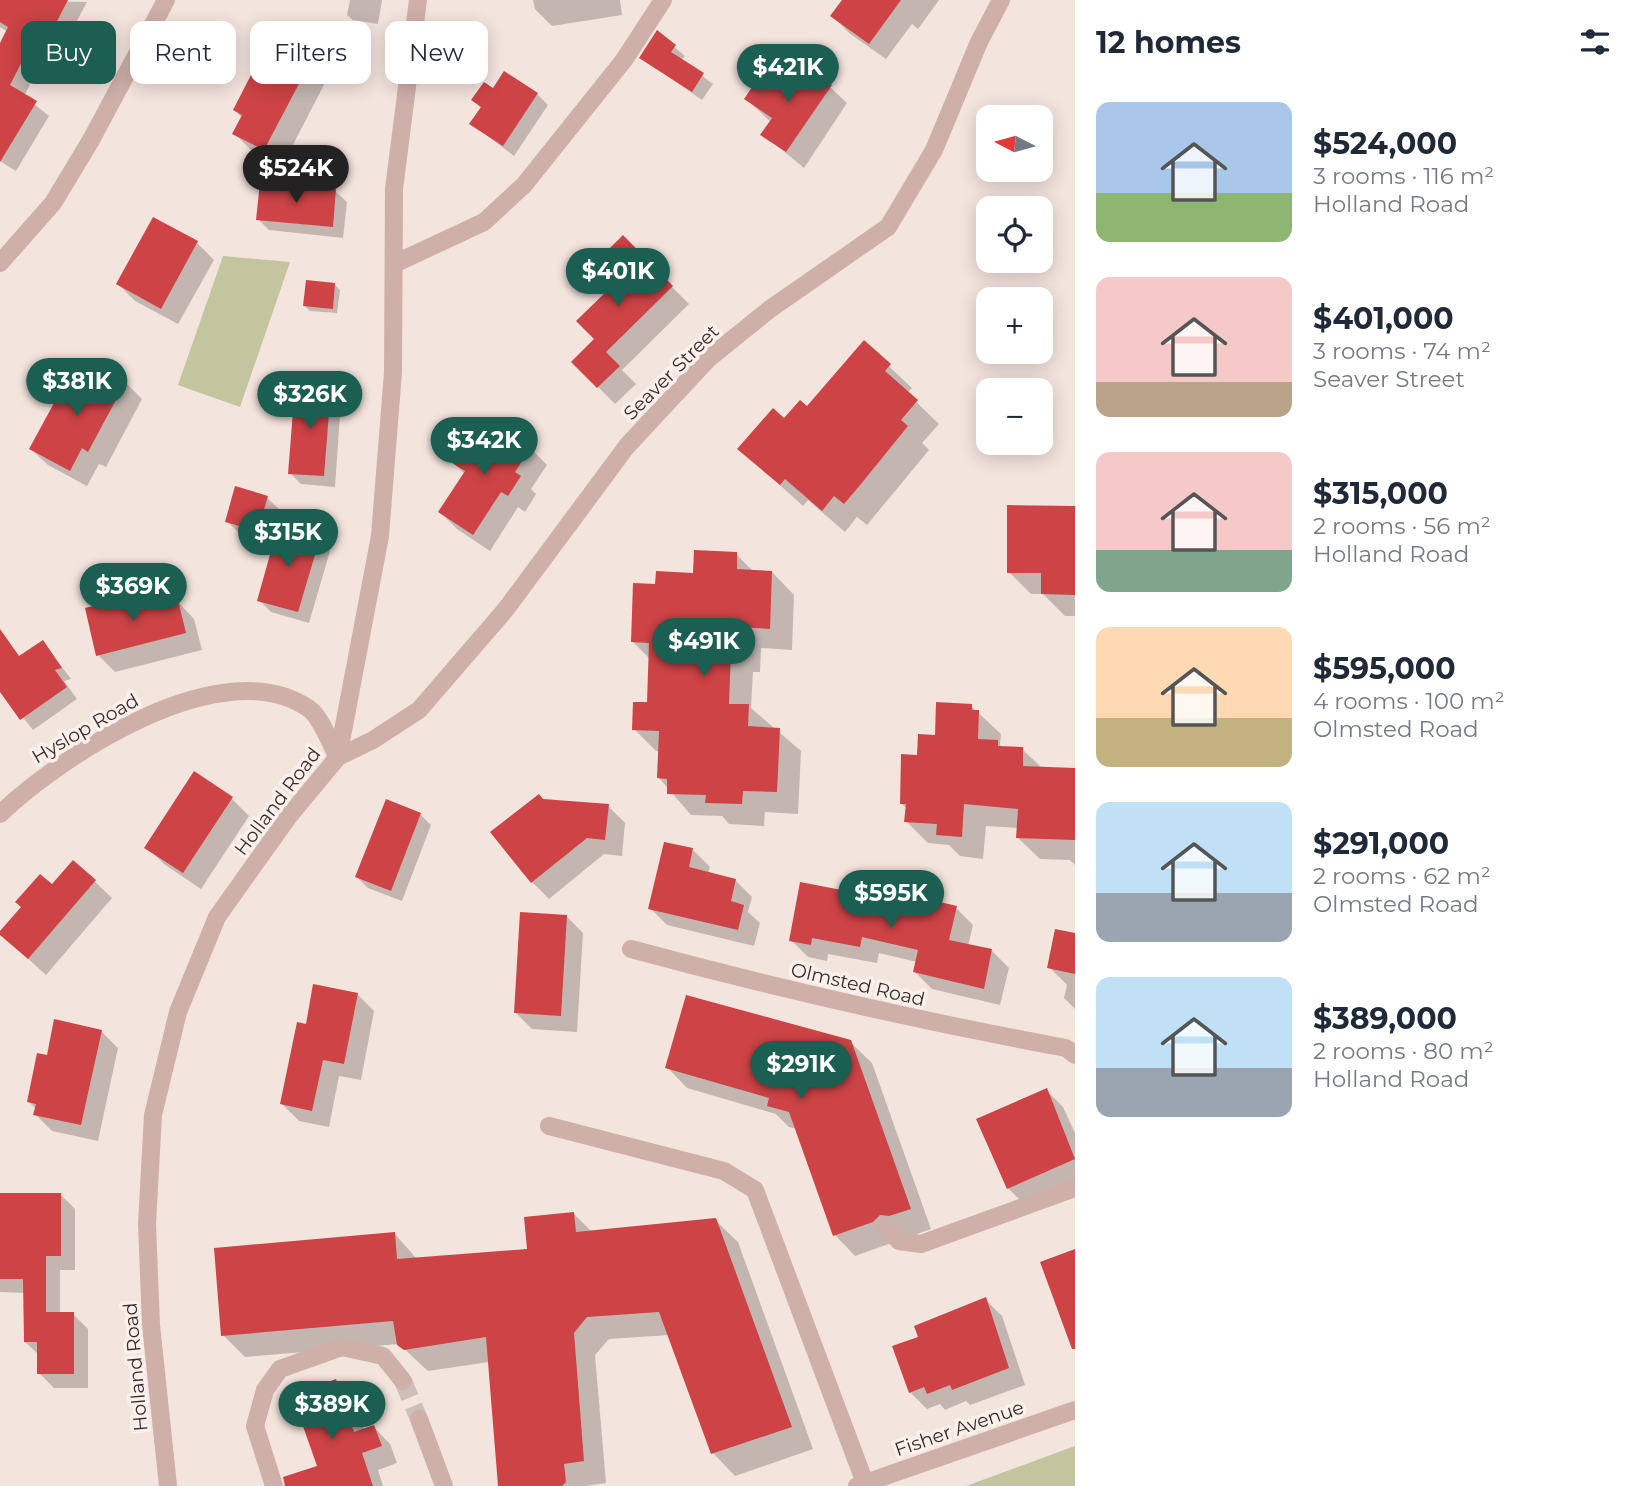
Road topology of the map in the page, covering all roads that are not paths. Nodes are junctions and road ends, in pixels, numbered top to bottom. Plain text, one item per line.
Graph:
1 (166, 0) edge
2 (418, 0) edge
3 (663, 0) edge
4 (1001, 0) edge
5 (0, 263) edge
6 (394, 264) junction
7 (338, 757) junction
8 (0, 814) edge
9 (631, 949) dead end
10 (1075, 1055) edge
11 (549, 1126) dead end
12 (1075, 1188) edge
13 (884, 1226) dead end
14 (403, 1381) tunnel mouth
15 (1075, 1410) edge
16 (419, 1419) tunnel mouth
17 (861, 1484) edge
18 (169, 1486) edge
19 (274, 1486) edge
20 (444, 1486) edge

1 - 5 street
2 - 6 street, Holland Road
3 - 6 street
4 - 7 street, Seaver Street
6 - 7 street, Holland Road
7 - 8 street, Hyslop Road
7 - 18 street, Holland Road
9 - 10 street, Olmsted Road
11 - 17 street
12 - 13 street
14 - 19 street
15 - 17 street, Fisher Avenue
16 - 20 street

